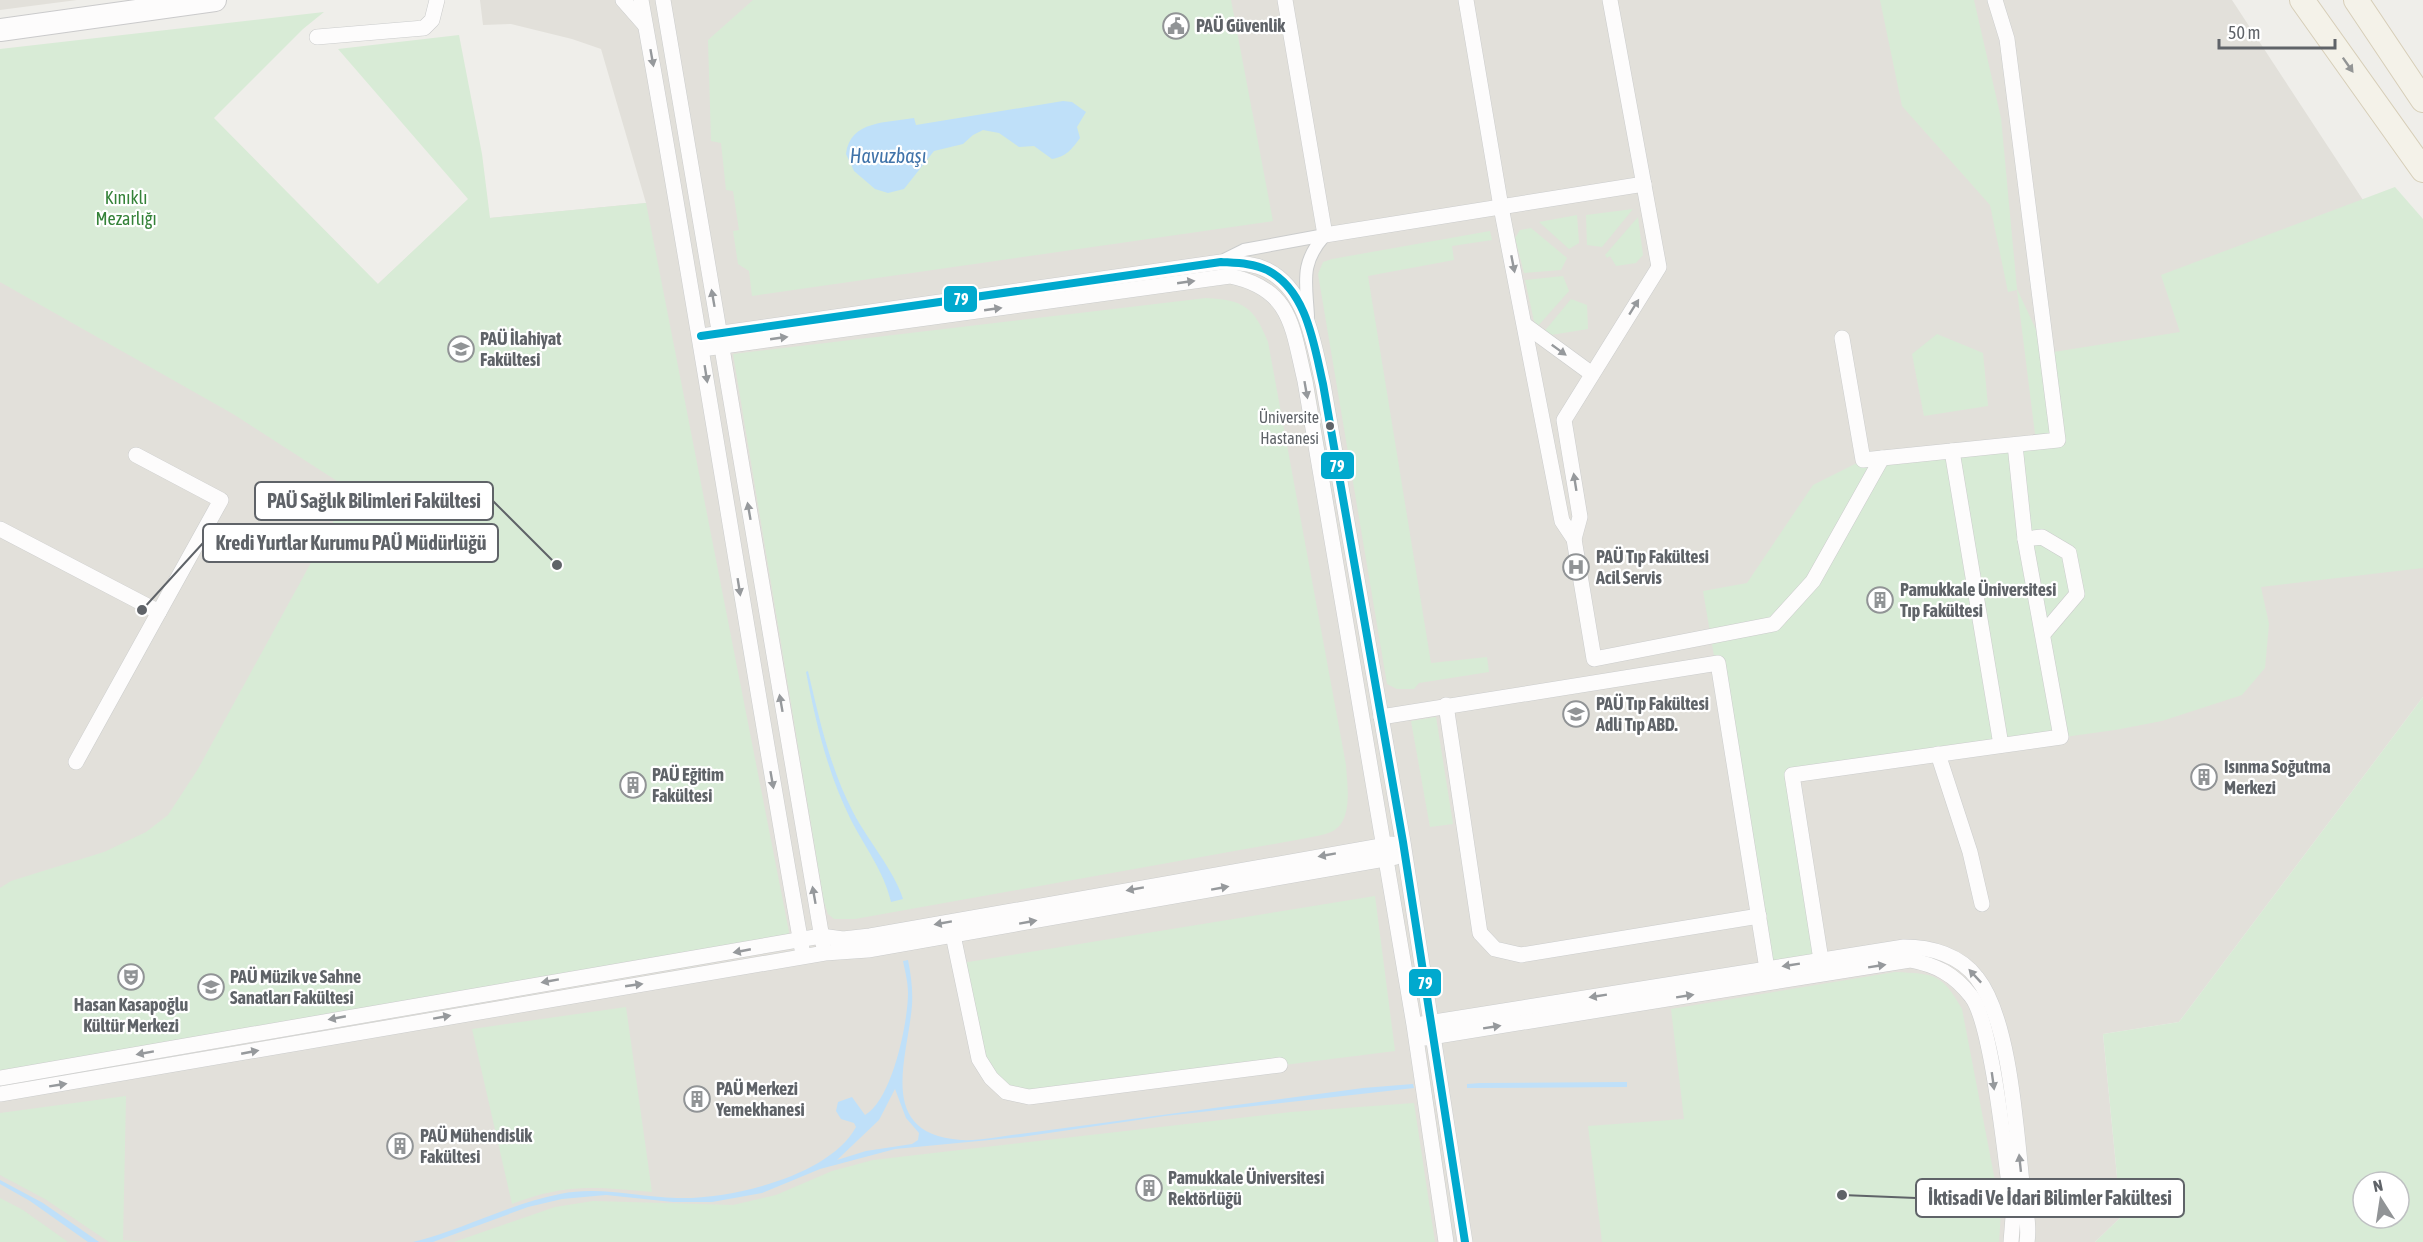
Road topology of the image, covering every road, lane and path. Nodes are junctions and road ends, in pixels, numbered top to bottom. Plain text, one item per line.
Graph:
1 (214, 0) edge
2 (436, 0) edge
3 (623, 0) edge
4 (641, 0) edge
5 (663, 0) edge
6 (675, 0) edge
7 (1285, 0) edge
8 (1466, 0) edge
9 (1610, 0) edge
10 (1995, 0) edge
11 (2302, 0) edge
12 (2356, 0) edge
13 (667, 23) junction
14 (646, 25) junction
15 (0, 30) edge
16 (317, 38) dead end
17 (2423, 100) edge
18 (2423, 170) edge
19 (1644, 184) junction
20 (1501, 207) junction
21 (1324, 235) junction
22 (1220, 262) dead end
23 (1308, 316) junction
24 (1525, 325) junction
25 (1842, 338) dead end
26 (720, 339) junction
27 (701, 342) junction
28 (1592, 374) junction
29 (2015, 445) junction
30 (1952, 450) junction
31 (136, 455) dead end
32 (1882, 458) junction
33 (0, 529) edge
34 (1574, 539) junction
35 (2025, 539) junction
36 (159, 612) junction
37 (2044, 633) junction
38 (1446, 705) junction
39 (1381, 717) junction
40 (2001, 746) junction
41 (1938, 754) junction
42 (75, 762) dead end
43 (1404, 849) junction
44 (1386, 852) junction
45 (1982, 904) dead end
46 (1759, 916) junction
47 (953, 935) junction
48 (821, 936) junction
49 (800, 939) junction
50 (825, 953) junction
51 (803, 957) junction
52 (1821, 960) junction
53 (1767, 969) junction
54 (1433, 1030) junction
55 (1415, 1032) junction
56 (207, 1042) junction
57 (208, 1059) junction
58 (1280, 1065) dead end
59 (0, 1078) edge
60 (0, 1094) edge
61 (1446, 1242) edge
62 (1465, 1242) edge
63 (2011, 1242) edge
64 (2027, 1242) edge

1 - 15 main road
2 - 16 street
3 - 14 street
4 - 14 street
5 - 13 street
6 - 13 street
7 - 21 street
8 - 20 street
9 - 19 street
10 - 29 street
11 -> 18 main road
12 - 17 main road
26 -> 13 street
14 -> 27 street
19 - 20 street
28 -> 19 street
20 - 21 street
20 -> 24 street
21 - 22 street
21 - 23 street
23 - 26 street
23 - 39 street
24 -> 28 street
24 - 34 street
25 - 32 street
26 - 27 street
26 -> 44 street
48 -> 26 street
27 -> 49 street
34 -> 28 street
29 - 30 street
29 - 35 street
30 - 32 street
30 - 40 street
31 - 36 street
32 - 34 street
33 - 36 street
35 - 37 street
35 - 37 street
36 - 42 street
37 - 40 street
38 - 39 street
38 - 46 street
38 - 46 street
39 - 43 street
40 - 41 street
41 - 45 street
41 - 52 street
43 - 44 street
43 - 54 street
47 -> 44 street
44 -> 48 street
44 - 55 street
46 - 53 street
47 - 50 street
47 - 58 street
48 - 49 street
48 - 50 street
49 - 51 street
49 -> 56 street
50 - 51 street
57 -> 51 street
52 -> 53 street
64 -> 52 street
53 -> 54 street
54 - 55 street
54 - 62 street
54 -> 63 street
55 - 61 street
56 - 57 street
56 -> 59 street
60 -> 57 street

